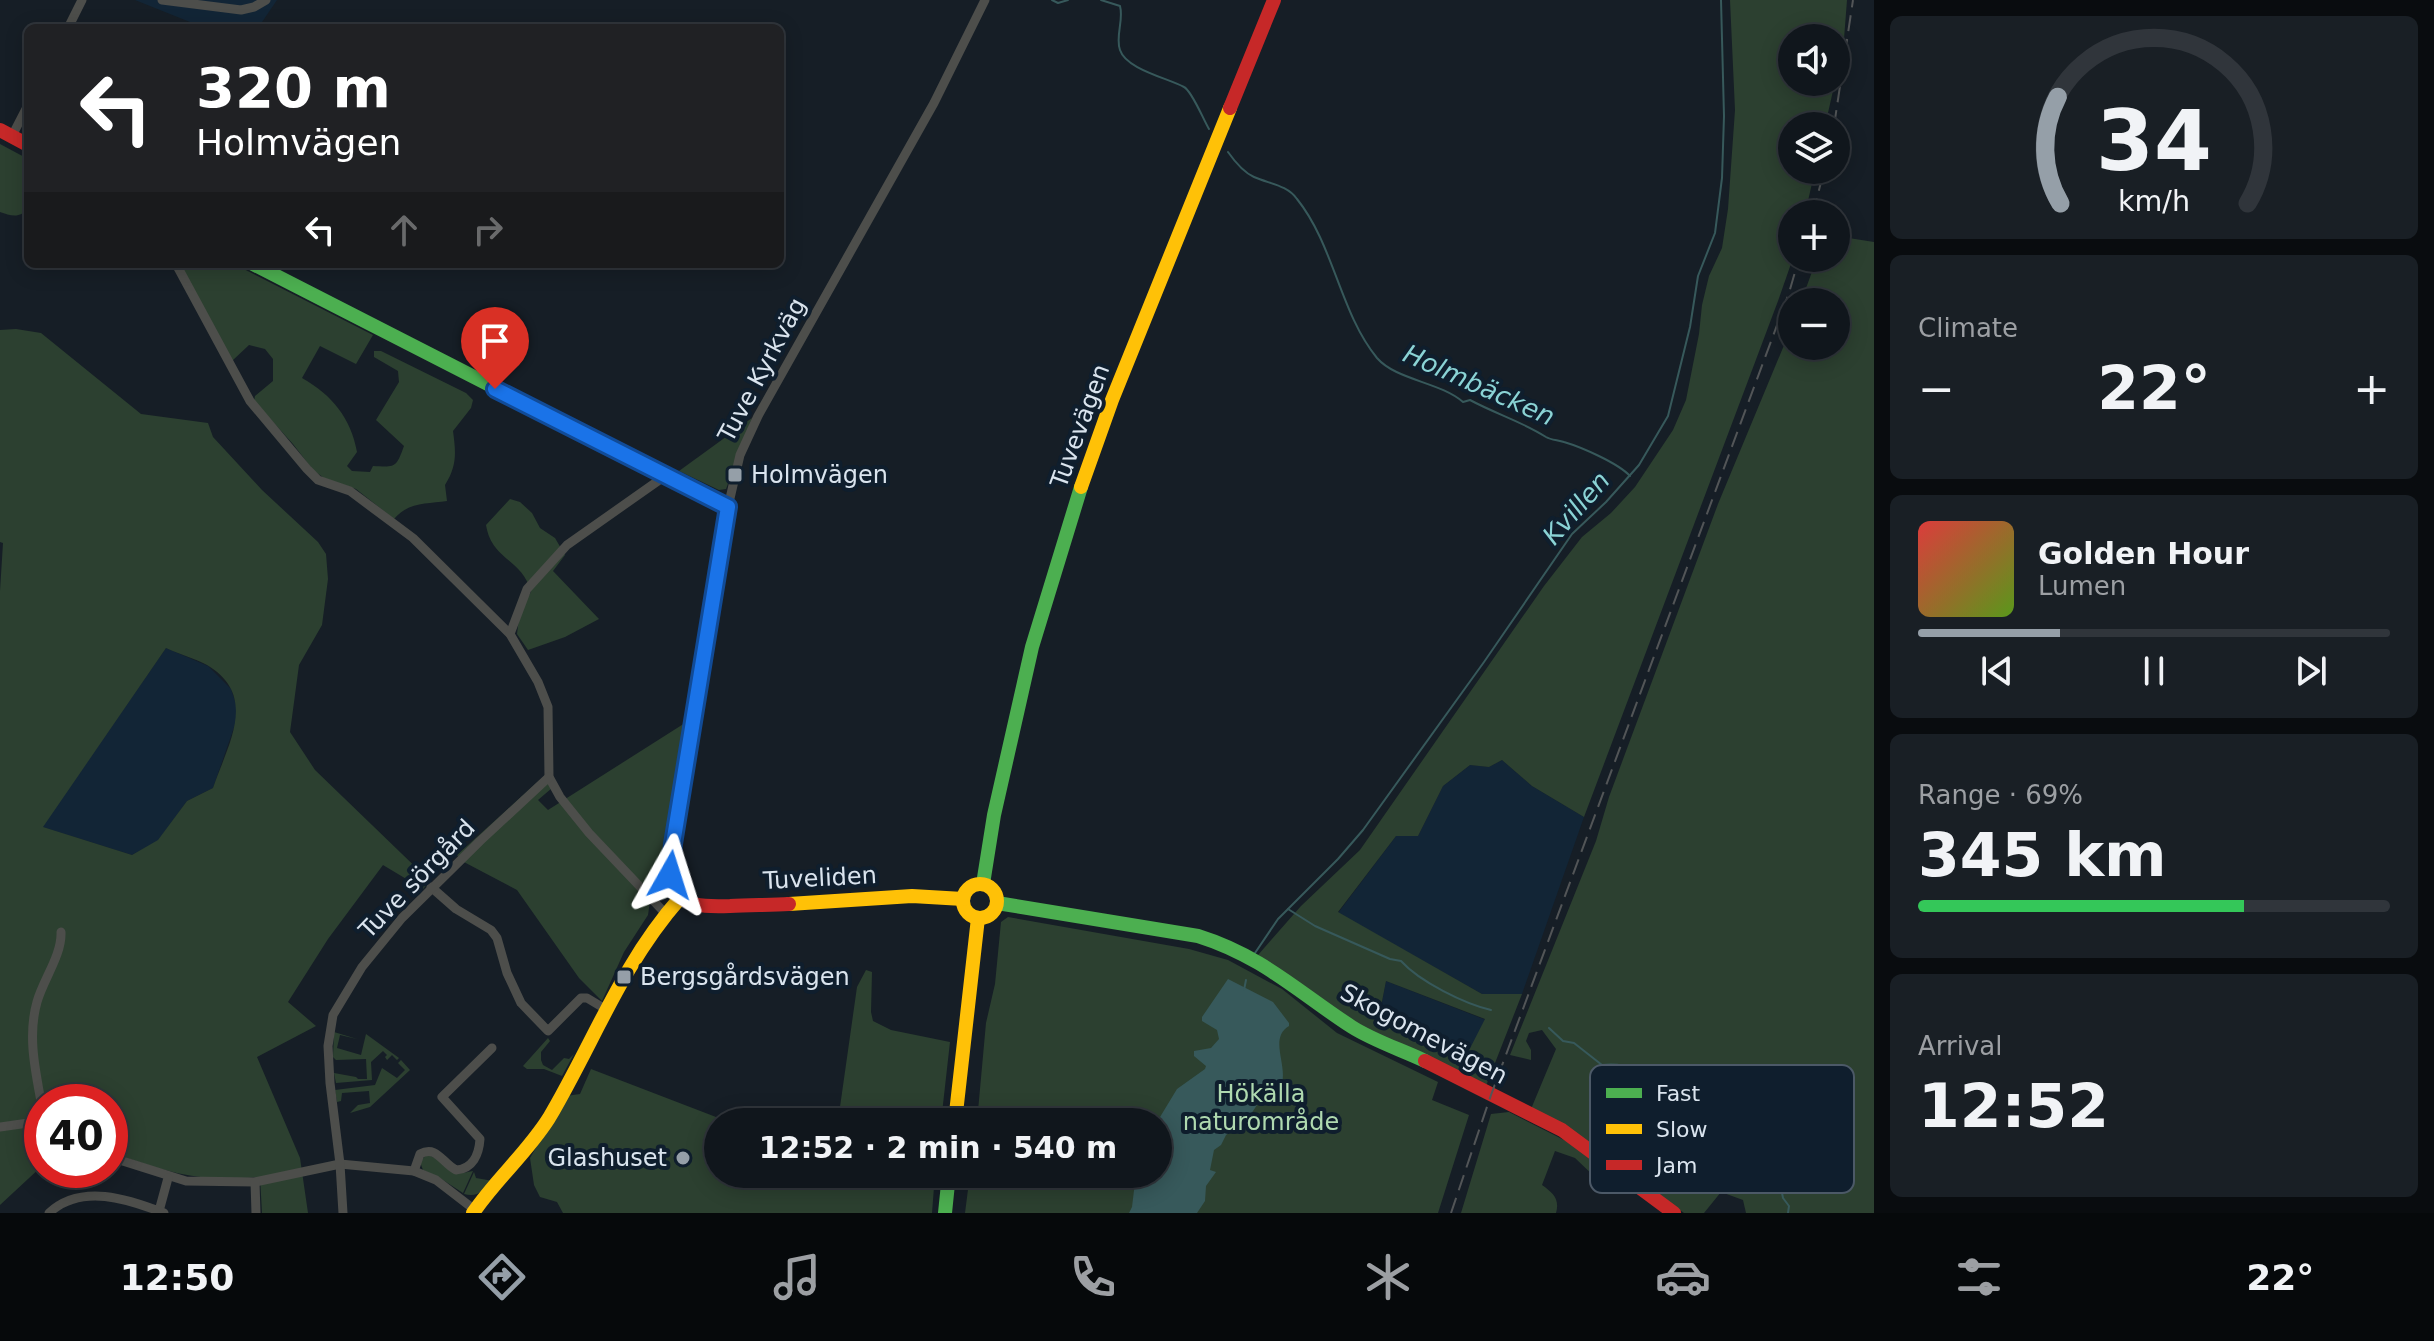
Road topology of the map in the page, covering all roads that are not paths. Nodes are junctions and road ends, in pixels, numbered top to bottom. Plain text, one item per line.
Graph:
1 (82, 0) edge
2 (162, 0) edge
3 (266, 0) edge
4 (985, 0) edge
5 (1274, 0) edge
6 (70, 24) edge
7 (24, 110) edge
8 (6, 133) edge
9 (24, 143) edge
10 (178, 268) edge
11 (261, 268) edge
12 (665, 476) junction
13 (728, 507) junction
14 (510, 634) junction
15 (549, 777) junction
16 (983, 884) junction
17 (431, 887) junction
18 (680, 898) junction
19 (963, 899) junction
20 (997, 903) junction
21 (665, 913) junction
22 (978, 918) junction
23 (61, 932) dead end
24 (607, 1010) junction
25 (492, 1048) dead end
26 (38, 1084) edge
27 (957, 1108) edge
28 (24, 1124) edge
29 (0, 1127) edge
30 (1590, 1151) edge
31 (128, 1164) edge
32 (340, 1164) junction
33 (414, 1171) junction
34 (168, 1178) junction
35 (255, 1182) junction
36 (948, 1188) edge
37 (1647, 1193) edge
38 (161, 1212) edge
39 (474, 1212) edge
40 (49, 1213) edge
41 (256, 1213) edge
42 (343, 1213) edge
43 (945, 1213) edge
44 (1674, 1213) edge

1 - 6 street
2 - 3 street
4 - 13 street, Tuve Kyrkväg
5 - 16 street, Tuvevägen
7 - 8 street
8 - 9 street
10 - 14 street
11 - 12 street
12 - 13 street
12 - 14 street
13 - 18 street, Tuve Kyrkväg
14 - 15 street
15 - 17 street, Tuve sörgård
15 - 21 street
16 - 19 street
16 - 20 street
17 - 24 street
17 - 32 street, Tuve sörgård
18 - 19 street, Tuveliden
18 - 21 street
19 - 22 street
20 - 22 street
20 - 30 street, Skogomevägen
21 - 24 street
22 - 27 street
23 - 26 street
24 - 39 street
25 - 33 street
28 - 29 street
31 - 34 street
32 - 33 street
32 - 35 street
32 - 42 street, Tuve sörgård
33 - 39 street
34 - 35 street
34 - 38 street
35 - 41 street
36 - 43 street
37 - 44 street, Skogomevägen
38 - 40 street

